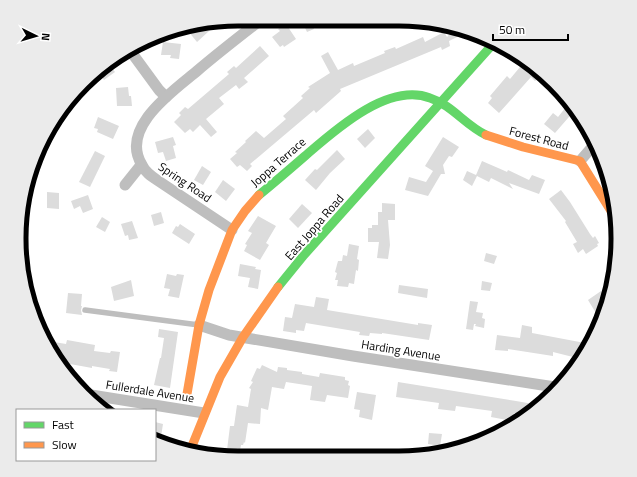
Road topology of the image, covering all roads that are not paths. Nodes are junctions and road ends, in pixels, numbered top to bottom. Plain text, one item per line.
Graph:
1 (252, 26) edge
2 (490, 47) edge
3 (132, 54) edge
4 (166, 97) junction
5 (441, 102) junction
6 (591, 149) edge
7 (580, 161) junction
8 (141, 165) junction
9 (125, 185) dead end
10 (608, 207) edge
11 (232, 230) junction
12 (85, 310) dead end
13 (199, 325) junction
14 (243, 336) junction
15 (551, 387) edge
16 (186, 394) dead end
17 (95, 396) edge
18 (204, 413) junction
19 (192, 446) edge

1 - 4 street, Spring Road
2 - 5 street, East Joppa Road
3 - 4 street
4 - 8 street, Spring Road
5 - 7 street, Forest Road
5 - 11 street, Joppa Terrace
5 - 14 street, East Joppa Road
6 - 7 street
7 - 10 street, Forest Road
8 - 9 street
8 - 11 street, Spring Road
11 - 13 street, Joppa Terrace
12 - 13 lane
13 - 14 street
13 - 16 street, Joppa Terrace
14 - 15 street, Harding Avenue
14 - 18 street, East Joppa Road
17 - 18 street, Fullerdale Avenue
18 - 19 street, East Joppa Road

